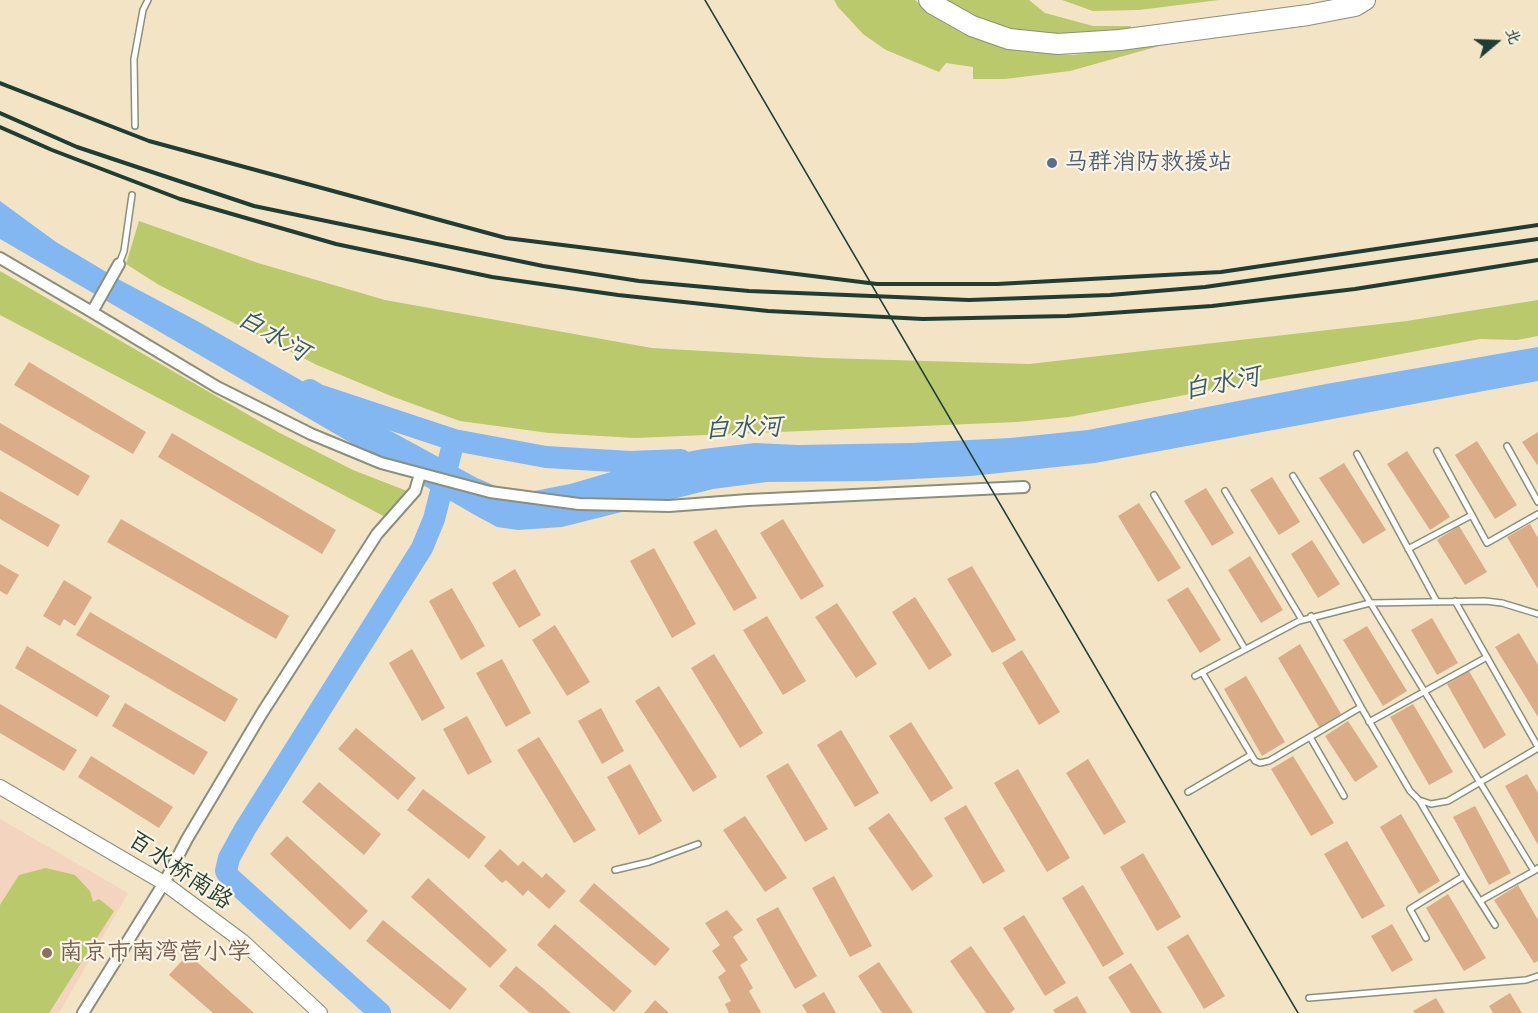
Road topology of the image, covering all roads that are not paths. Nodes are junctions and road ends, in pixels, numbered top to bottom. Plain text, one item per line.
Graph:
1 (148, 0) edge
2 (929, 0) edge
3 (1365, 0) edge
4 (135, 126) dead end
5 (132, 195) dead end
6 (0, 258) edge
7 (119, 264) joint
8 (93, 309) junction
9 (1506, 446) dead end
10 (1437, 452) dead end
11 (1357, 454) dead end
12 (420, 474) junction
13 (1293, 476) dead end
14 (1024, 487) dead end
15 (1226, 491) dead end
16 (1154, 495) dead end
17 (1538, 501) edge
18 (1538, 514) edge
19 (1472, 515) junction
20 (1408, 549) junction
21 (1455, 601) junction
22 (1437, 602) junction
23 (1370, 603) junction
24 (1538, 614) edge
25 (1311, 616) junction
26 (1302, 620) junction
27 (1245, 649) junction
28 (1487, 657) junction
29 (1202, 672) junction
30 (1195, 675) dead end
31 (1424, 692) junction
32 (1360, 707) junction
33 (1369, 722) junction
34 (1310, 737) junction
35 (1538, 748) edge
36 (1251, 755) junction
37 (1480, 782) junction
38 (0, 787) edge
39 (1188, 792) dead end
40 (1344, 796) dead end
41 (1419, 800) junction
42 (698, 844) dead end
43 (1536, 869) edge
44 (615, 870) dead end
45 (1464, 876) junction
46 (164, 883) junction
47 (1480, 901) junction
48 (1495, 925) dead end
49 (1426, 938) dead end
50 (1538, 976) edge
51 (1309, 998) dead end
52 (83, 1013) edge
53 (320, 1013) edge

1 - 4 lane
2 - 3 highway
5 - 7 lane
6 - 8 street
7 - 8 street
8 - 12 street
9 - 17 lane
10 - 19 lane
11 - 20 lane
12 - 14 street
12 - 46 street
13 - 23 lane
15 - 26 lane
16 - 27 lane
18 - 19 lane
19 - 20 lane
20 - 22 lane
21 - 22 lane
21 - 24 lane
21 - 28 lane
22 - 23 lane
23 - 25 lane
23 - 31 lane
25 - 26 lane
25 - 32 lane
26 - 27 lane
27 - 29 lane
28 - 31 lane
28 - 35 lane
29 - 30 lane
29 - 36 lane
31 - 33 lane
31 - 37 lane
32 - 33 lane
32 - 34 lane
33 - 41 lane
34 - 36 lane
34 - 40 lane
35 - 37 lane
36 - 39 lane
37 - 41 lane
37 - 43 lane
38 - 46 street, 百水桥南路
41 - 45 lane
42 - 44 lane
43 - 47 lane
45 - 47 lane
45 - 49 lane
46 - 52 street
46 - 53 street, 百水桥南路
47 - 48 lane
50 - 51 lane

